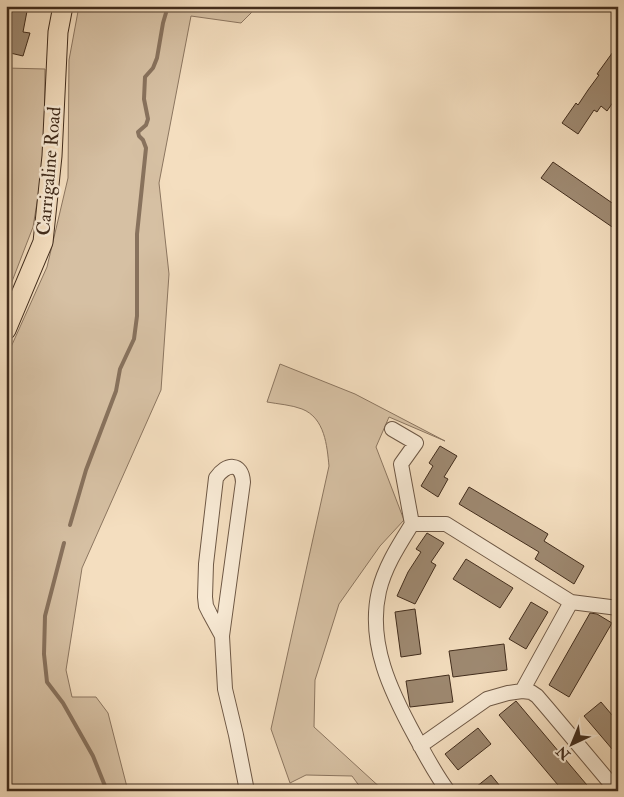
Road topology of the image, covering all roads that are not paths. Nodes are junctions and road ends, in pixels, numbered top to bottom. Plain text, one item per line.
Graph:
1 (63, 6) edge
2 (6, 330) edge
3 (392, 429) dead end
4 (412, 524) junction
5 (571, 602) junction
6 (618, 608) edge
7 (222, 636) junction
8 (522, 691) junction
9 (420, 746) junction
10 (247, 791) edge
11 (448, 791) edge
12 (617, 791) edge

1 - 2 main road, Carrigaline Road
3 - 4 street
4 - 5 street
4 - 9 street
5 - 6 street
5 - 8 street
7 - 7 street
7 - 10 street
8 - 9 street
8 - 12 street
9 - 11 street

